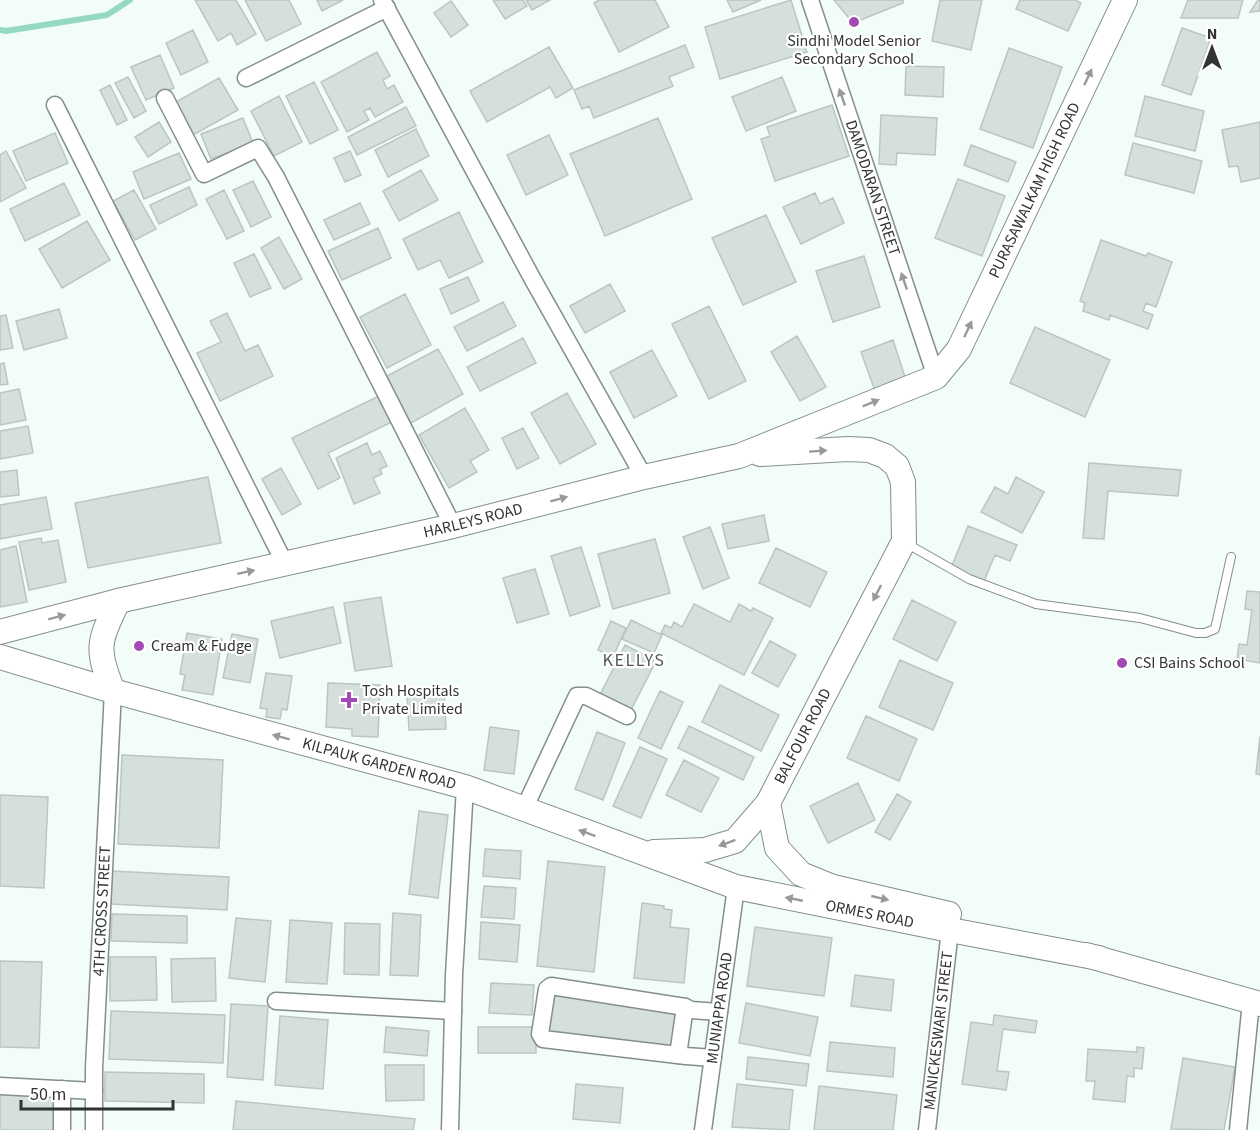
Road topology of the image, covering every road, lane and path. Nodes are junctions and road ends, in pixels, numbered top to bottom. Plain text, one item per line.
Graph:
1 (810, 0) edge
2 (1125, 0) edge
3 (385, 4) edge
4 (246, 78) dead end
5 (165, 98) dead end
6 (55, 105) dead end
7 (936, 377) junction
8 (739, 456) junction
9 (644, 477) junction
10 (453, 526) junction
11 (904, 541) junction
12 (1231, 557) dead end
13 (285, 564) junction
14 (118, 601) junction
15 (0, 632) edge
16 (0, 657) edge
17 (113, 691) junction
18 (627, 716) dead end
19 (465, 787) junction
20 (768, 803) junction
21 (524, 809) junction
22 (642, 853) junction
23 (736, 887) junction
24 (950, 930) junction
25 (1099, 958) junction
26 (276, 1001) dead end
27 (1256, 1003) edge
28 (685, 1007) junction
29 (453, 1011) junction
30 (719, 1012) junction
31 (678, 1055) junction
32 (713, 1058) junction
33 (0, 1086) edge
34 (62, 1089) junction
35 (94, 1091) junction
36 (62, 1130) edge
37 (94, 1130) edge
38 (450, 1130) edge
39 (703, 1130) edge
40 (927, 1130) edge
41 (1238, 1130) edge

7 -> 1 street, DAMODARAN STREET
7 -> 2 main road, PURASAWALKAM HIGH ROAD
3 - 4 street
3 - 9 street
5 - 10 street
6 - 13 street
8 -> 7 main road, HARLEYS ROAD
8 - 9 main road, HARLEYS ROAD
8 -> 11 main road
10 -> 9 main road, HARLEYS ROAD
10 - 13 main road, HARLEYS ROAD
11 - 12 lane
11 -> 20 main road, BALFOUR ROAD
14 -> 13 main road, HARLEYS ROAD
15 -> 14 main road, HARLEYS ROAD
14 - 17 main road
16 - 17 main road, KILPAUK GARDEN ROAD
19 -> 17 main road, KILPAUK GARDEN ROAD
17 - 35 street, 4TH CROSS STREET
18 - 21 street
19 - 21 main road, KILPAUK GARDEN ROAD
19 - 29 street
20 -> 22 main road, BALFOUR ROAD
20 -> 25 main road, ORMES ROAD
22 -> 21 main road, KILPAUK GARDEN ROAD
22 - 23 main road, ORMES ROAD
24 -> 23 main road, ORMES ROAD
23 - 30 street, MUNIAPPA ROAD
24 - 25 main road, ORMES ROAD
24 - 40 street, MANICKESWARI STREET
25 - 27 main road, ORMES ROAD
26 - 29 street
27 - 41 street
28 - 30 street
28 - 31 street
28 - 31 street
29 - 38 street
30 - 32 street, MUNIAPPA ROAD
31 - 32 street
32 - 39 street, MUNIAPPA ROAD
33 - 34 street
34 - 35 street
34 - 36 street
35 - 37 street, 4TH CROSS STREET

